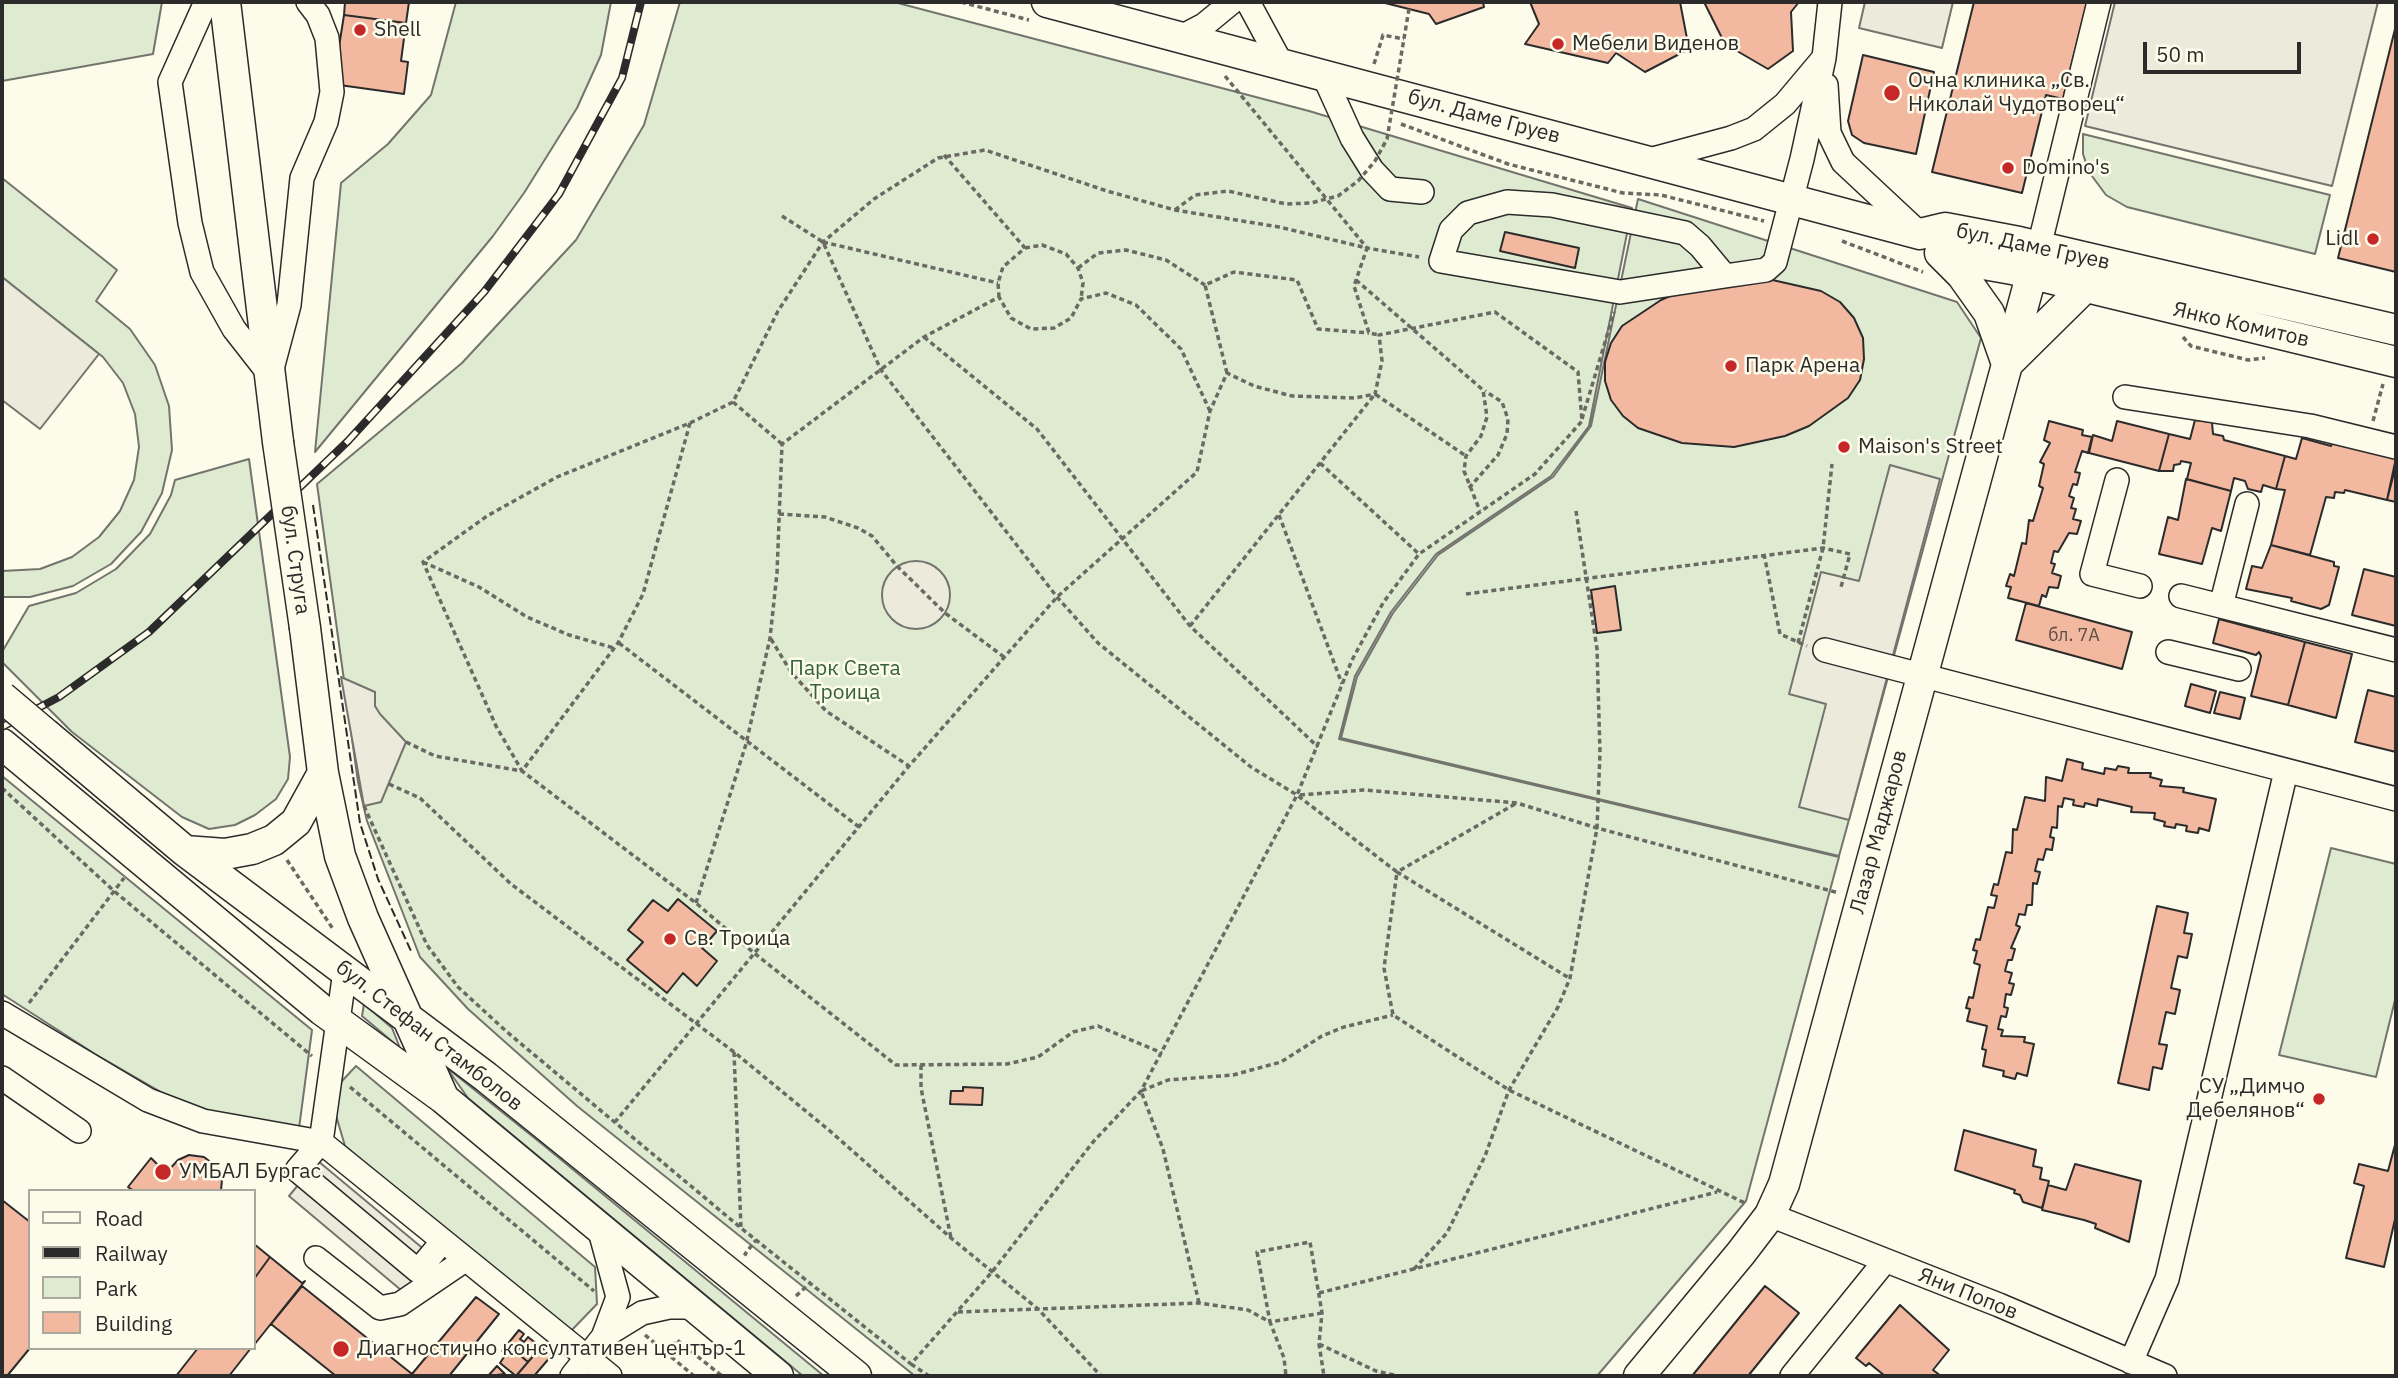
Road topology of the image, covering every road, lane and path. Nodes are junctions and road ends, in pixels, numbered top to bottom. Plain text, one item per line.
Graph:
1 (206, 2) edge
2 (225, 2) edge
3 (308, 2) edge
4 (961, 2) edge
5 (1231, 2) edge
6 (1248, 2) edge
7 (1830, 2) edge
8 (2099, 2) edge
9 (1409, 9) dead end
10 (1043, 12) edge
11 (1181, 37) junction
12 (1404, 39) junction
13 (1824, 58) junction
14 (1281, 63) junction
15 (1234, 75) dead end
16 (1323, 75) junction
17 (1367, 86) junction
18 (1384, 118) dead end
19 (944, 155) junction
20 (1649, 160) junction
21 (1422, 192) dead end
22 (1175, 210) junction
23 (1788, 213) junction
24 (782, 216) dead end
25 (1920, 234) junction
26 (1841, 241) dead end
27 (823, 243) junction
28 (1025, 248) junction
29 (1367, 248) junction
30 (2035, 260) junction
31 (1441, 261) junction
32 (1935, 265) junction
33 (1078, 268) junction
34 (2146, 272) joint
35 (1725, 276) junction
36 (1356, 280) junction
37 (998, 284) junction
38 (1205, 285) junction
39 (2085, 287) junction
40 (1620, 292) junction
41 (999, 298) junction
42 (1081, 299) junction
43 (1409, 329) junction
44 (2396, 331) edge
45 (1369, 333) junction
46 (1379, 335) junction
47 (925, 337) junction
48 (2007, 365) junction
49 (881, 370) junction
50 (2390, 370) edge
51 (1227, 373) junction
52 (270, 375) junction
53 (1483, 390) junction
54 (1375, 394) junction
55 (2125, 397) dead end
56 (733, 402) junction
57 (1210, 411) junction
58 (1582, 421) junction
59 (690, 423) junction
60 (2368, 440) junction
61 (782, 444) junction
62 (2396, 447) edge
63 (1466, 456) junction
64 (1320, 463) junction
65 (1832, 464) dead end
66 (2117, 480) dead end
67 (1469, 488) junction
68 (2247, 504) dead end
69 (1480, 511) junction
70 (1576, 511) dead end
71 (779, 514) junction
72 (1279, 515) junction
73 (1122, 538) junction
74 (1823, 548) junction
75 (1419, 554) junction
76 (1764, 554) junction
77 (423, 562) junction
78 (1587, 579) junction
79 (2140, 586) dead end
80 (1842, 587) dead end
81 (1466, 594) dead end
82 (2181, 596) dead end
83 (1057, 597) junction
84 (2221, 606) junction
85 (1190, 626) junction
86 (770, 638) junction
87 (618, 643) junction
88 (1798, 643) junction
89 (614, 648) junction
90 (1825, 650) joint
91 (2396, 650) edge
92 (2168, 652) dead end
93 (1004, 657) junction
94 (2239, 669) dead end
95 (1921, 675) junction
96 (1342, 685) junction
97 (2, 697) edge
98 (407, 742) dead end
99 (746, 744) junction
100 (6, 747) edge
101 (1318, 747) junction
102 (909, 766) junction
103 (522, 771) junction
104 (2286, 771) junction
105 (323, 773) junction
106 (388, 784) dead end
107 (2, 788) edge
108 (1297, 795) junction
109 (2396, 799) edge
110 (1517, 803) junction
111 (364, 806) dead end
112 (859, 827) junction
113 (1597, 828) junction
114 (185, 851) junction
115 (284, 855) dead end
116 (129, 872) dead end
117 (1396, 872) junction
118 (114, 891) junction
119 (1862, 899) junction
120 (696, 903) junction
121 (334, 934) dead end
122 (754, 953) junction
123 (345, 971) junction
124 (1570, 978) junction
125 (1393, 1015) junction
126 (8, 1017) edge
127 (407, 1018) junction
128 (337, 1021) junction
129 (695, 1024) junction
130 (734, 1052) junction
131 (1162, 1053) junction
132 (921, 1065) junction
133 (331, 1071) junction
134 (2, 1078) edge
135 (1508, 1090) junction
136 (1141, 1091) junction
137 (443, 1098) junction
138 (615, 1122) junction
139 (79, 1131) dead end
140 (321, 1142) junction
141 (1719, 1192) junction
142 (1770, 1215) junction
143 (741, 1228) junction
144 (600, 1231) junction
145 (951, 1238) junction
146 (756, 1240) junction
147 (442, 1242) junction
148 (745, 1254) dead end
149 (316, 1258) dead end
150 (465, 1260) junction
151 (1885, 1261) junction
152 (1414, 1269) junction
153 (992, 1272) junction
154 (809, 1283) junction
155 (1319, 1293) junction
156 (797, 1297) dead end
157 (1199, 1303) junction
158 (696, 1307) junction
159 (1038, 1309) junction
160 (957, 1312) junction
161 (1322, 1312) junction
162 (621, 1315) junction
163 (1270, 1322) junction
164 (1319, 1344) junction
165 (667, 1353) junction
166 (588, 1356) junction
167 (2131, 1362) junction
168 (911, 1364) junction
169 (572, 1376) edge
170 (610, 1376) edge
171 (694, 1376) edge
172 (722, 1376) edge
173 (778, 1376) edge
174 (856, 1376) edge
175 (929, 1376) edge
176 (1101, 1376) edge
177 (1286, 1376) edge
178 (1324, 1376) edge
179 (1399, 1376) edge
180 (1639, 1376) edge
181 (1792, 1376) edge
182 (2165, 1376) edge

1 - 52 street
2 - 52 main road, бул. Струга
3 - 52 street
4 - 10 path
5 - 11 street
6 - 14 street
7 - 13 street
8 - 30 street
9 - 12 path, bridge
10 - 11 main road, бул. Даме Груев
11 - 14 main road, бул. Даме Груев
12 - 17 path
12 - 22 path, bridge
13 - 20 street
13 - 23 street
13 - 25 street
14 - 16 main road, бул. Даме Груев
15 - 29 path
16 - 17 main road, бул. Даме Груев
16 - 21 street
17 - 20 main road, бул. Даме Груев
18 - 23 path
19 - 22 path
19 - 27 path
19 - 28 path
20 - 23 main road, бул. Даме Груев
22 - 29 path
23 - 25 main road, бул. Даме Груев
23 - 35 street
24 - 27 path
25 - 30 main road, бул. Даме Груев
25 - 32 main road, бул. Даме Груев
26 - 32 path
27 - 37 path
27 - 49 path
27 - 56 path
28 - 33 path
28 - 37 path
29 - 31 path
29 - 36 path
30 - 32 main road, бул. Даме Груев
30 - 34 main road, бул. Даме Груев
30 - 39 main road, бул. Даме Груев
30 - 48 main road, Лазар Маджаров
31 - 35 street
31 - 40 street
32 - 48 main road
33 - 38 path
33 - 42 path
34 - 44 main road, Янко Комитов
35 - 40 street
36 - 43 path
36 - 45 path
37 - 41 path
38 - 45 path
38 - 51 path
39 - 48 main road
39 - 50 main road, Янко Комитов
40 - 58 path
41 - 42 path
41 - 47 path
42 - 57 path
43 - 46 path
43 - 53 path
43 - 58 path
45 - 46 path
46 - 54 path
47 - 49 path
47 - 73 path
48 - 95 main road, Лазар Маджаров
49 - 61 path
49 - 83 path
50 - 60 path
51 - 54 path
51 - 57 path
52 - 105 main road, бул. Струга, bridge
53 - 63 path
53 - 67 path
54 - 63 path
54 - 64 path
55 - 60 street
56 - 59 path
56 - 61 path
57 - 73 path
58 - 69 path
59 - 77 path
59 - 87 path
60 - 62 street
61 - 71 path
63 - 67 path
64 - 72 path
64 - 75 path
65 - 74 path
66 - 79 street
67 - 69 path
68 - 84 street
69 - 75 path
70 - 78 path
71 - 86 path
71 - 93 path
72 - 85 path
72 - 96 path
73 - 83 path
73 - 85 path
74 - 76 path
74 - 80 path
74 - 88 path
75 - 96 path
76 - 78 path
76 - 88 path
77 - 89 path
77 - 103 path
78 - 81 path
78 - 113 path
82 - 84 street
83 - 93 path
83 - 108 path
84 - 91 street
85 - 101 path
86 - 99 path
86 - 102 path
87 - 89 path
87 - 99 path
88 - 90 path
89 - 103 path
90 - 95 street
92 - 94 street
93 - 102 path
95 - 104 street
95 - 119 main road, Лазар Маджаров
96 - 101 path
97 - 114 main road, бул. Стефан Стамболов, bridge
98 - 103 path
99 - 112 path
99 - 120 path
100 - 128 main road, бул. Стефан Стамболов
101 - 108 path
102 - 112 path
103 - 120 path
104 - 109 street
104 - 167 street
105 - 114 main road
105 - 127 main road, бул. Струга
106 - 129 path
107 - 118 path
108 - 110 path
108 - 117 path
108 - 131 path
110 - 113 path
110 - 117 path
111 - 138 path
112 - 122 path
113 - 119 path
113 - 124 path
114 - 123 main road, бул. Стефан Стамболов
115 - 121 path
116 - 118 path
117 - 124 path
117 - 125 path
118 - 126 path
118 - 133 path
119 - 142 main road, Лазар Маджаров
120 - 122 path
122 - 129 path
122 - 132 path
123 - 127 main road, бул. Стефан Стамболов
123 - 128 street
124 - 135 path
125 - 135 path
125 - 136 path
126 - 140 street
127 - 137 main road, бул. Струга
127 - 174 main road, бул. Стефан Стамболов
128 - 133 street
128 - 137 main road, бул. Стефан Стамболов
129 - 130 path
129 - 138 path
130 - 143 path
130 - 145 path
131 - 132 path
131 - 136 path
132 - 145 path
133 - 140 street
133 - 162 path
134 - 139 street
135 - 141 path
135 - 152 path
136 - 153 path
136 - 157 path
137 - 144 main road, бул. Стефан Стамболов
138 - 143 path
140 - 147 street
140 - 147 street
141 - 142 path
141 - 152 path
142 - 151 street, Яни Попов
142 - 180 main road, Лазар Маджаров
143 - 146 path
144 - 158 main road, бул. Стефан Стамболов
144 - 162 street
145 - 153 path
146 - 148 path
146 - 154 path
147 - 150 street
149 - 150 street
150 - 166 street
151 - 167 street, Яни Попов
151 - 181 street
152 - 155 path
153 - 159 path
153 - 160 path
154 - 156 path
154 - 168 path
155 - 161 path
155 - 163 path
157 - 159 path
157 - 163 path
158 - 162 street
158 - 173 main road, бул. Стефан Стамболов
159 - 160 path
159 - 176 path
160 - 168 path
161 - 163 path
161 - 164 path
162 - 165 path
162 - 166 street
163 - 177 path
164 - 178 path
164 - 179 path
165 - 171 path
165 - 172 path
166 - 169 street
166 - 170 street
167 - 182 street, Яни Попов
168 - 175 path

